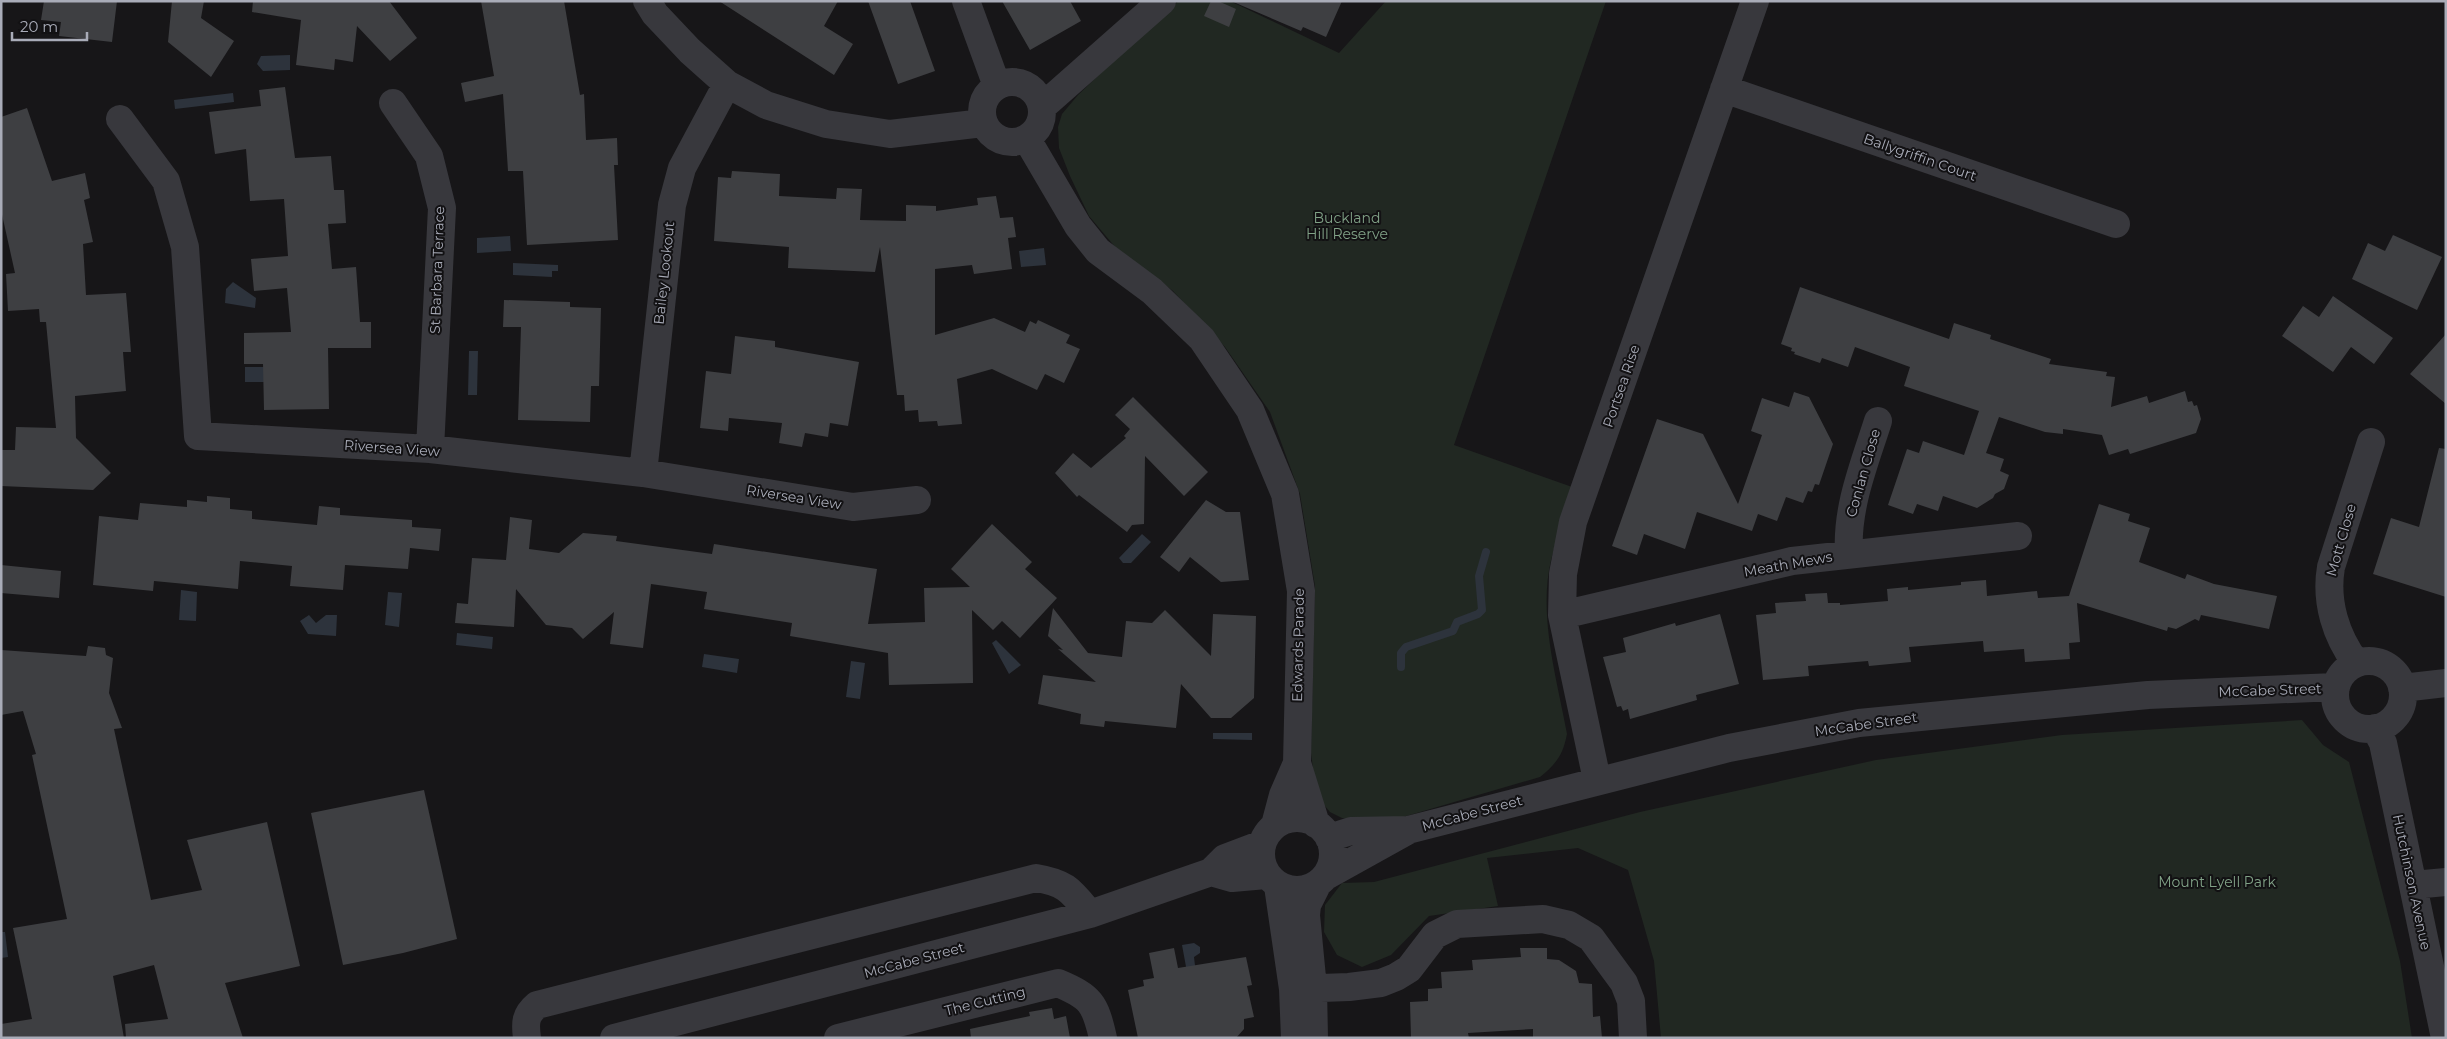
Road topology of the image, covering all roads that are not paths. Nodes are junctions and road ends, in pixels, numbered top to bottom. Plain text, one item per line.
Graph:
1 (646, 1) edge
2 (966, 1) edge
3 (1162, 1) edge
4 (1755, 1) edge
5 (727, 84) junction
6 (997, 86) junction
7 (1724, 89) junction
8 (393, 103) dead end
9 (1042, 106) junction
10 (120, 119) dead end
11 (983, 123) junction
12 (1027, 139) junction
13 (2116, 224) dead end
14 (1878, 421) dead end
15 (2371, 442) dead end
16 (430, 449) junction
17 (643, 473) junction
18 (917, 500) dead end
19 (2018, 536) dead end
20 (1850, 554) junction
21 (1562, 615) junction
22 (2356, 663) junction
23 (2446, 683) edge
24 (2336, 687) junction
25 (2402, 688) junction
26 (2375, 728) junction
27 (1297, 763) junction
28 (1597, 780) junction
29 (1408, 830) junction
30 (1323, 831) junction
31 (1268, 834) junction
32 (1211, 872) junction
33 (1272, 880) junction
34 (1321, 880) junction
35 (2446, 882) edge
36 (2413, 885) junction
37 (1090, 914) junction
38 (1303, 988) junction
39 (527, 1038) edge
40 (614, 1038) edge
41 (838, 1038) edge
42 (1103, 1038) edge
43 (1295, 1038) edge
44 (1314, 1038) edge
45 (1633, 1038) edge
46 (2445, 1038) edge

1 - 5 street
2 - 6 street
3 - 9 street
4 - 7 street, Portsea Rise
5 - 11 street
5 - 17 street, Bailey Lookout
6 - 9 street
6 - 11 street
7 - 13 street, Ballygriffin Court
7 - 21 street, Portsea Rise
8 - 16 street, St Barbara Terrace
9 - 12 street
10 - 16 street, Riversea View
11 - 12 street
12 - 27 street, Edwards Parade
14 - 20 street, Conlan Close
15 - 22 street, Mott Close
16 - 17 street, Riversea View
17 - 18 street, Riversea View
19 - 20 street, Meath Mews
20 - 21 street, Meath Mews
21 - 28 street, Portsea Rise
22 - 24 street, McCabe Street
22 - 25 street
23 - 25 street
24 - 26 street, McCabe Street
24 - 28 street, McCabe Street
25 - 26 street
26 - 36 street, Hutchinson Avenue
27 - 30 street, Edwards Parade
27 - 31 street, Edwards Parade
28 - 29 street, McCabe Street
29 - 30 street, McCabe Street
29 - 34 street, McCabe Street
30 - 31 street, McCabe Street
30 - 34 street
31 - 32 street, McCabe Street
31 - 33 street
32 - 33 street, McCabe Street
32 - 37 street, McCabe Street
33 - 34 street, McCabe Street
33 - 38 street
34 - 38 street
35 - 36 street
36 - 46 street, Hutchinson Avenue
37 - 39 street
37 - 40 street, McCabe Street
38 - 43 street
38 - 44 street
38 - 45 street
41 - 42 street, The Cutting

